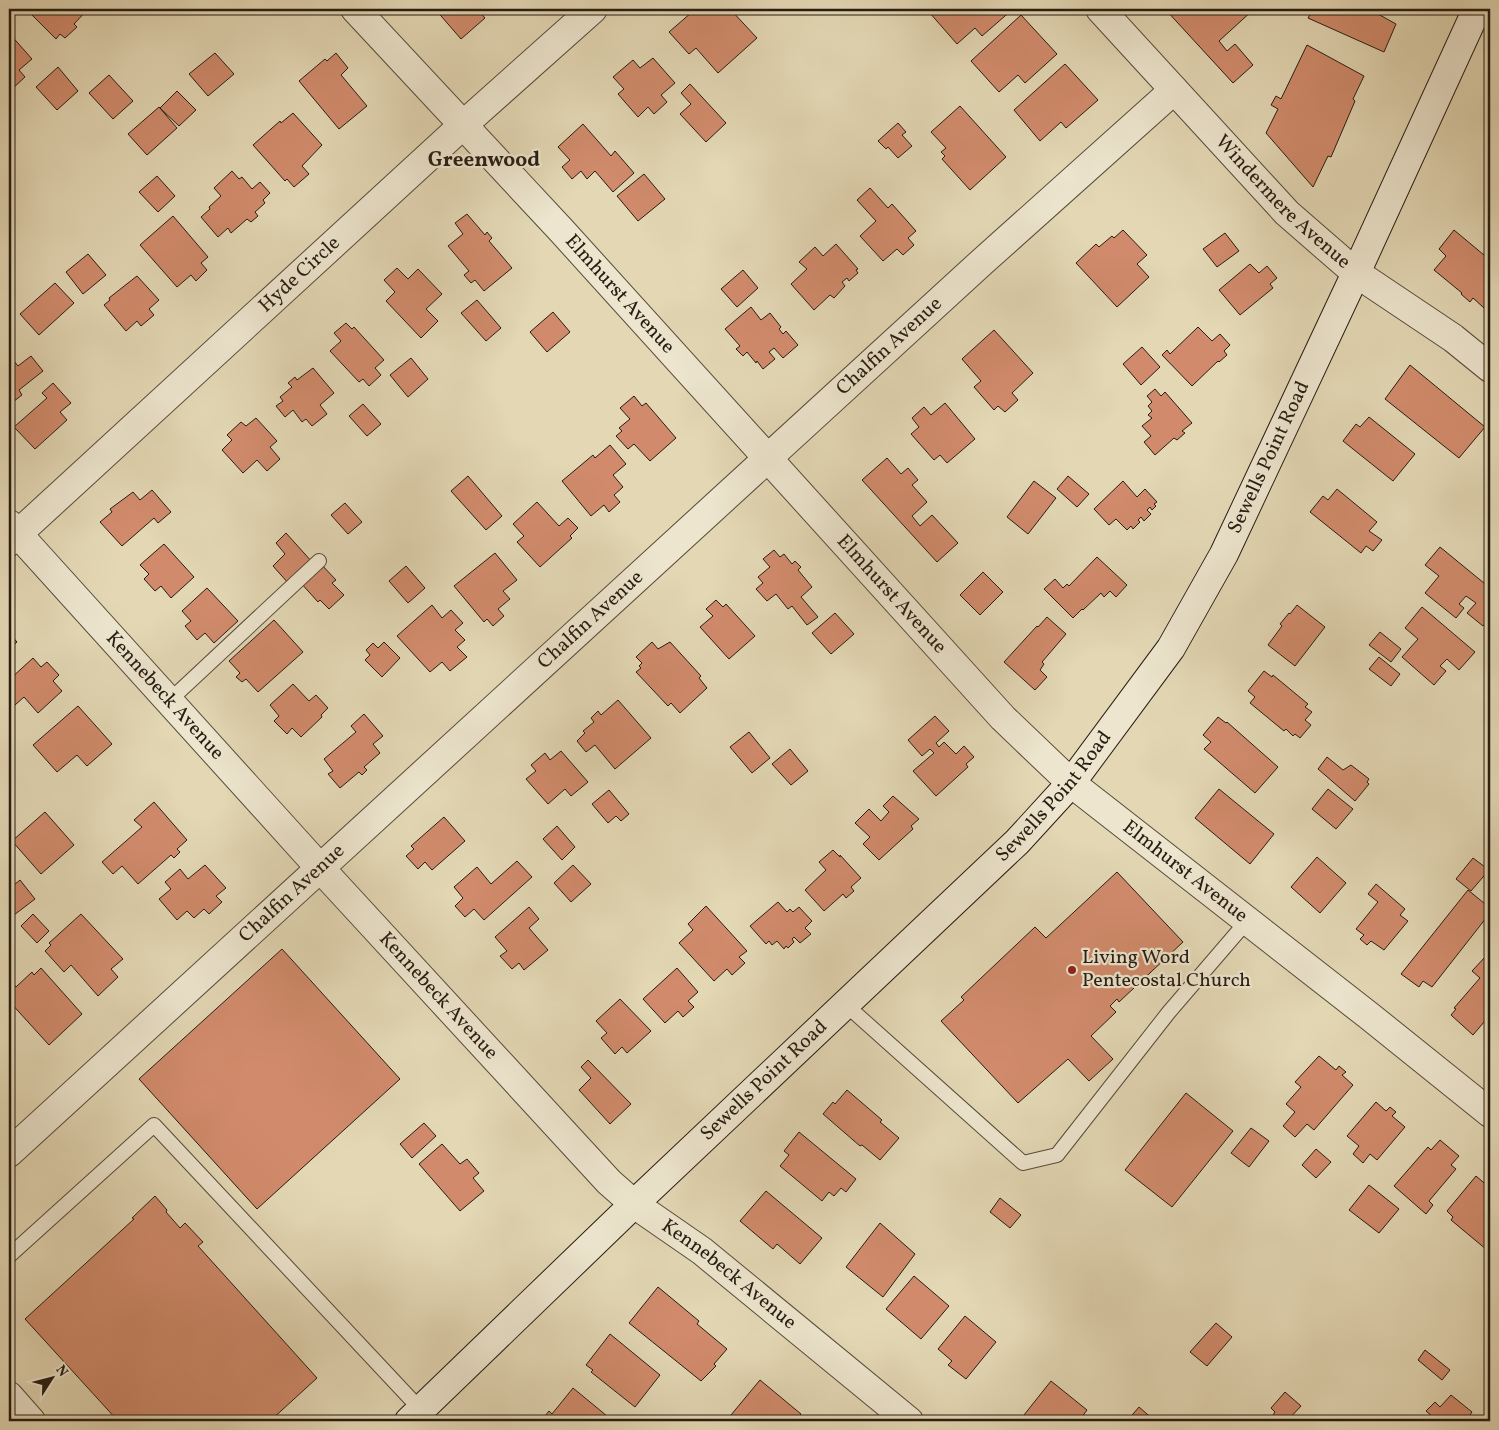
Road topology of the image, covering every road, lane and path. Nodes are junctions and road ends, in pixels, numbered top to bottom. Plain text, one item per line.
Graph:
1 (355, 9) edge
2 (593, 9) edge
3 (1100, 9) edge
4 (1477, 9) edge
5 (1174, 90) junction
6 (463, 125) junction
7 (1356, 274) junction
8 (1490, 368) edge
9 (768, 459) junction
10 (12, 534) edge
11 (319, 562) dead end
12 (169, 701) junction
13 (1071, 783) junction
14 (320, 868) junction
15 (1248, 920) junction
16 (845, 1004) junction
17 (1490, 1113) edge
18 (9, 1153) edge
19 (634, 1204) junction
20 (9, 1256) edge
21 (9, 1396) edge
22 (415, 1415) edge
23 (31, 1421) edge
24 (909, 1421) edge

1 - 6 street, Elmhurst Avenue
2 - 6 street, Hyde Circle
3 - 5 street, Windermere Avenue
4 - 7 street, Sewells Point Road
5 - 7 street, Windermere Avenue
5 - 9 street, Chalfin Avenue
6 - 9 street, Elmhurst Avenue
6 - 10 street, Hyde Circle
7 - 8 street, Windermere Avenue
7 - 13 street, Sewells Point Road
9 - 13 street, Elmhurst Avenue
9 - 14 street, Chalfin Avenue
10 - 12 street, Kennebeck Avenue
11 - 12 lane
12 - 14 street, Kennebeck Avenue
13 - 15 street, Elmhurst Avenue
13 - 16 street, Sewells Point Road
14 - 18 street, Chalfin Avenue
14 - 19 street, Kennebeck Avenue
15 - 16 lane
15 - 17 street, Elmhurst Avenue
16 - 19 street, Sewells Point Road
19 - 22 street, Sewells Point Road
19 - 24 street, Kennebeck Avenue
20 - 22 lane
21 - 23 street

